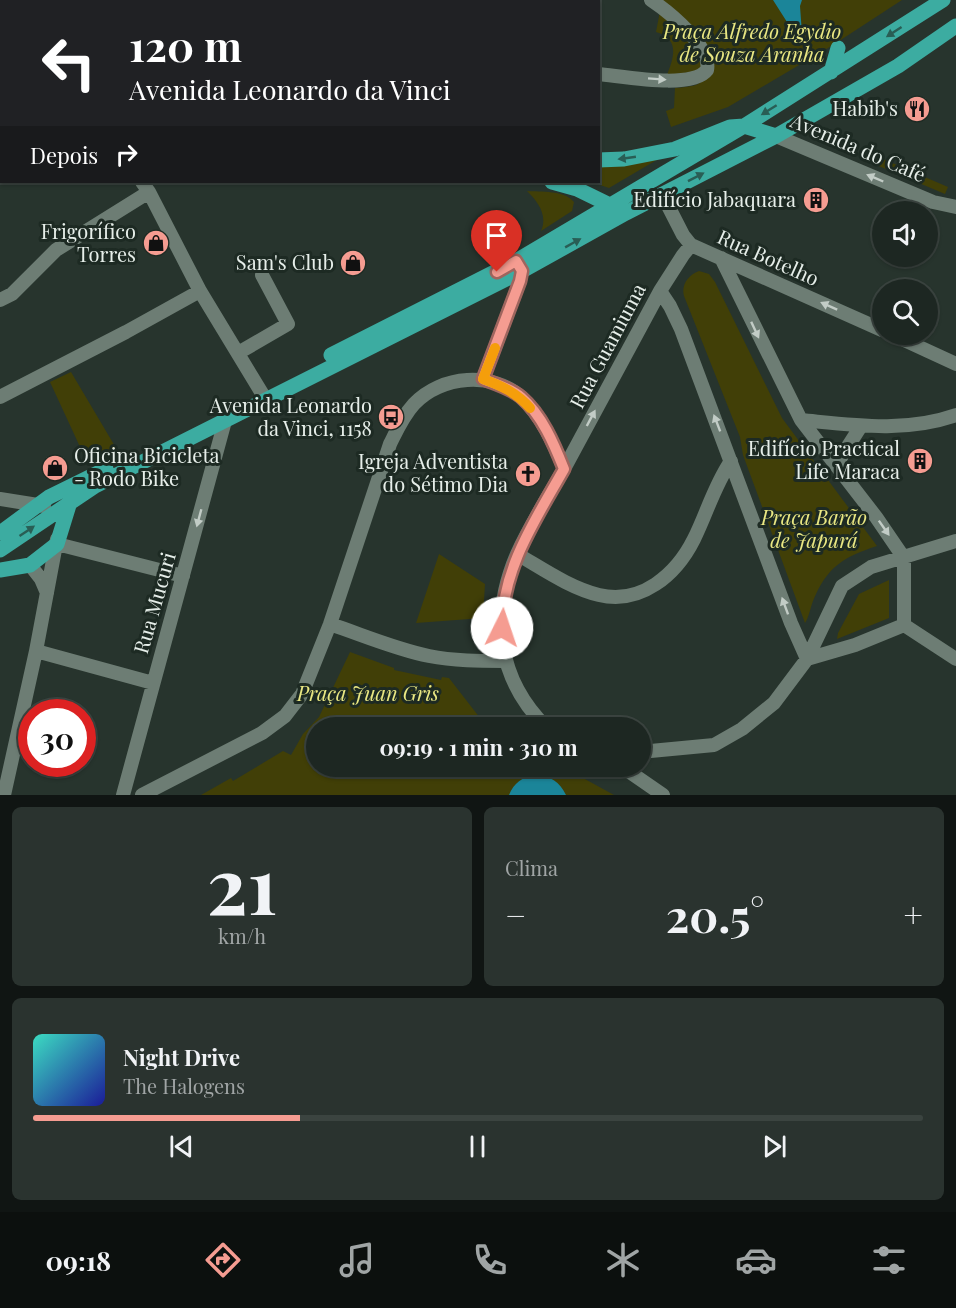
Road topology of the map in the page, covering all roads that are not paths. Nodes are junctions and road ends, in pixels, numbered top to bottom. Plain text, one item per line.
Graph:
1 (651, 0) edge
2 (943, 0) edge
3 (956, 26) edge
4 (838, 48) dead end
5 (831, 72) junction
6 (600, 74) edge
7 (744, 126) junction
8 (776, 136) junction
9 (600, 160) edge
10 (556, 183) edge
11 (146, 185) edge
12 (662, 194) junction
13 (610, 206) junction
14 (956, 207) edge
15 (626, 213) junction
16 (691, 245) junction
17 (722, 258) junction
18 (519, 266) junction
19 (262, 275) dead end
20 (764, 277) junction
21 (200, 291) junction
22 (660, 291) junction
23 (740, 296) junction
24 (0, 300) edge
25 (872, 326) edge
26 (915, 345) edge
27 (238, 352) junction
28 (956, 364) edge
29 (483, 379) junction
30 (263, 395) junction
31 (0, 397) edge
32 (956, 416) edge
33 (801, 420) junction
34 (225, 421) junction
35 (861, 426) junction
36 (731, 461) junction
37 (836, 465) junction
38 (564, 469) junction
39 (0, 499) edge
40 (70, 502) junction
41 (38, 504) junction
42 (53, 514) junction
43 (2, 534) edge
44 (956, 541) edge
45 (57, 544) junction
46 (0, 549) edge
47 (517, 554) junction
48 (904, 558) junction
49 (30, 565) junction
50 (0, 570) edge
51 (183, 576) junction
52 (47, 595) junction
53 (330, 624) junction
54 (904, 625) junction
55 (36, 651) junction
56 (956, 659) edge
57 (807, 660) junction
58 (504, 661) junction
59 (153, 683) junction
60 (536, 717) edge
61 (651, 751) edge
62 (637, 777) edge
63 (4, 795) edge
64 (123, 795) edge
65 (142, 795) edge
66 (663, 795) edge

6 -> 1 street
2 -> 5 main road
3 - 8 main road
4 - 5 main road
5 -> 7 main road
7 - 8 main road, Avenida do Café
7 -> 9 main road
7 - 13 main road
12 -> 8 main road
14 -> 8 street, Avenida do Café
10 - 13 main road
11 - 21 street
11 - 24 street
12 - 15 main road
12 - 16 street, Rua Botelho
13 - 15 main road
13 - 18 main road
18 -> 15 main road
16 - 17 street, Rua Botelho
16 - 22 street, Rua Guamiuma
17 - 20 street, Rua Botelho
17 - 23 street
18 - 29 street
18 - 30 main road
19 - 27 street
20 - 23 street
25 -> 20 street, Rua Botelho
21 - 27 street
21 - 31 street
36 -> 22 street
38 -> 22 street, Rua Guamiuma
23 -> 33 street
26 - 28 street
27 - 30 street
29 - 38 street
29 - 53 street
30 - 34 main road
30 - 41 main road
32 - 35 street
33 - 35 street
33 - 37 street
34 - 40 main road
34 -> 51 street, Rua Mucuri
35 - 37 street
36 - 47 street
57 -> 36 street
37 -> 48 street
38 - 47 street, Rua Guamiuma
39 - 41 street
40 - 42 main road
40 - 45 main road
41 - 42 street
41 - 43 main road
42 - 45 street
46 -> 42 main road
44 - 48 street
45 - 49 main road
45 - 51 street
45 - 52 street
46 - 49 main road
47 - 58 street, Rua Guamiuma
48 - 54 street
48 - 57 street
49 - 50 main road
49 - 52 street
51 - 59 street, Rua Mucuri
52 - 55 street
53 - 58 street
53 - 65 street
54 - 56 street
54 - 57 street
55 - 59 street
55 - 63 street
57 - 61 street
58 - 60 street
59 - 64 street, Rua Mucuri
62 - 66 street

